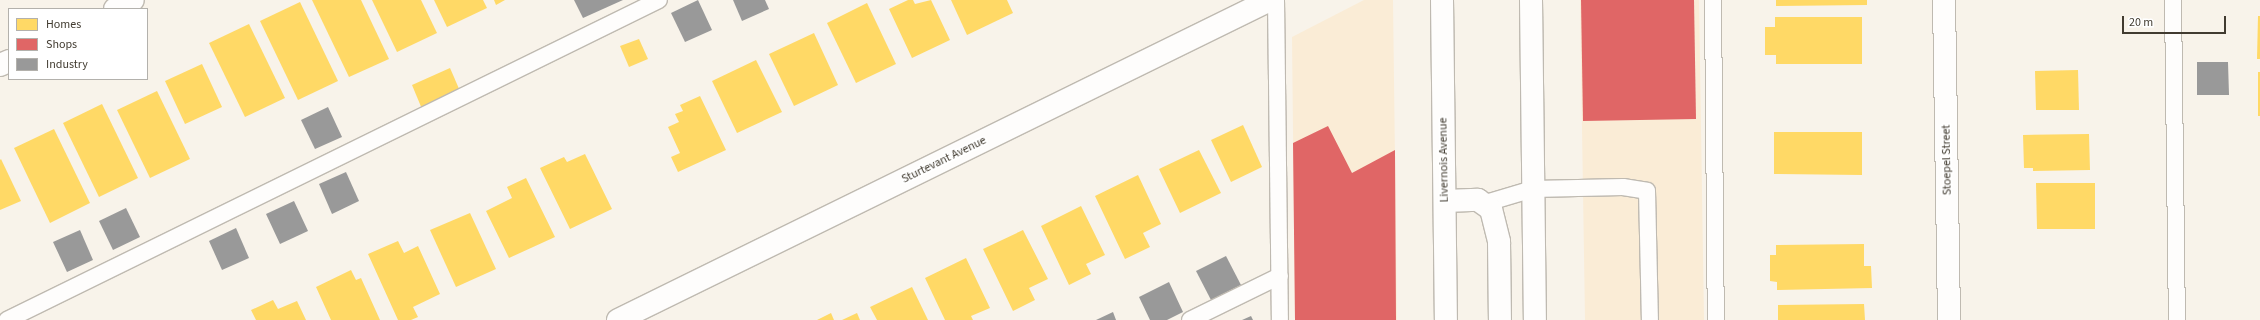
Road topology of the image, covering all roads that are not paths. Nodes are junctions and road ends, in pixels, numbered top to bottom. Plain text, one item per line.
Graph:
1 (133, 0) edge
2 (659, 0) edge
3 (1270, 0) edge
4 (1276, 0) edge
5 (1442, 0) edge
6 (1531, 0) edge
7 (1712, 0) edge
8 (1944, 0) edge
9 (2173, 0) edge
10 (117, 8) edge
11 (1533, 189) junction
12 (1445, 201) junction
13 (1486, 203) junction
14 (1280, 276) junction
15 (0, 310) edge
16 (6, 320) edge
17 (618, 320) edge
18 (1190, 320) edge
19 (1280, 320) edge
20 (1446, 320) edge
21 (1500, 320) edge
22 (1535, 320) edge
23 (1650, 320) edge
24 (1716, 320) edge
25 (1949, 320) edge
26 (2177, 320) edge

1 - 10 street
2 - 16 lane
3 - 17 street, Sturtevant Avenue
4 - 14 lane
5 - 12 street, Livernois Avenue
6 - 11 street
7 - 24 lane
8 - 25 street, Stoepel Street
9 - 26 lane
11 - 13 lane
11 - 22 street
11 - 23 lane
12 - 13 street
12 - 20 street, Livernois Avenue
13 - 21 street
14 - 18 lane
14 - 19 lane
15 - 16 lane

